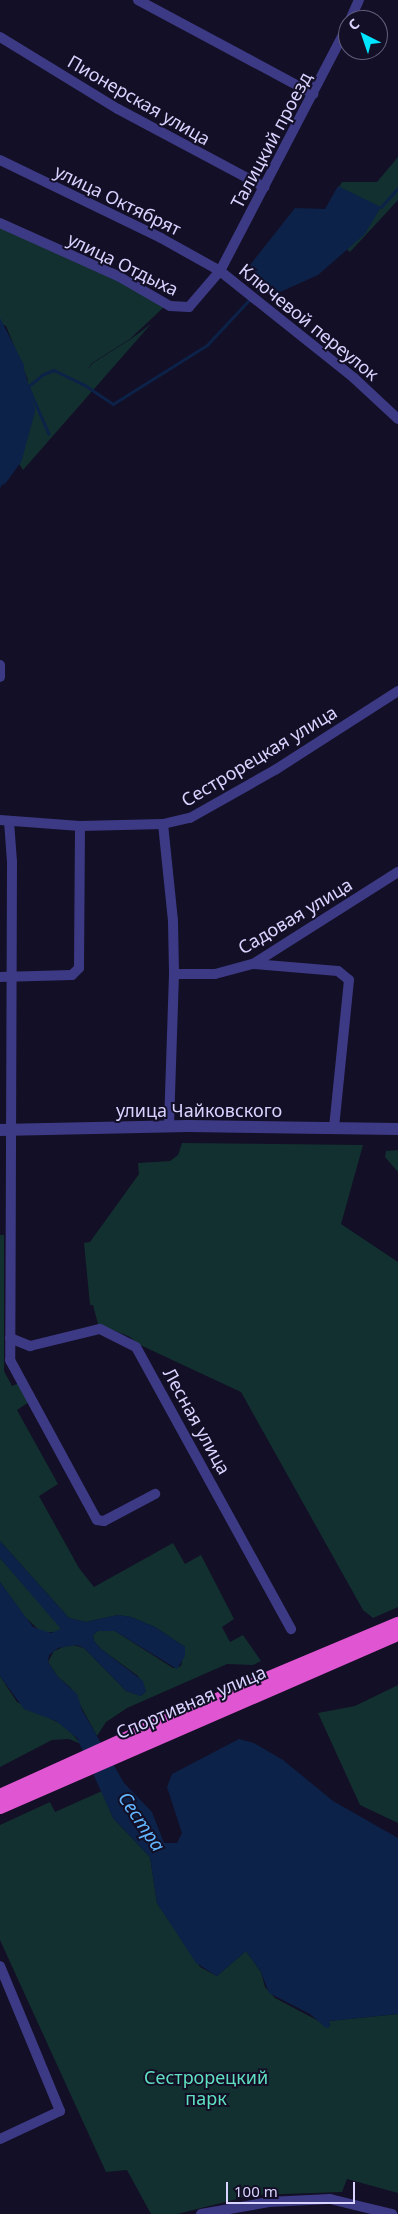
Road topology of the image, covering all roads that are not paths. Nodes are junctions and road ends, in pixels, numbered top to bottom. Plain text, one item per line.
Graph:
1 (138, 0) edge
2 (0, 37) edge
3 (338, 45) edge
4 (313, 94) junction
5 (0, 160) edge
6 (264, 187) junction
7 (0, 223) edge
8 (220, 271) junction
9 (398, 419) edge
10 (0, 665) edge
11 (0, 677) edge
12 (398, 691) edge
13 (4, 820) edge
14 (163, 824) junction
15 (80, 826) junction
16 (398, 872) edge
17 (253, 964) junction
18 (174, 974) junction
19 (0, 977) edge
20 (11, 978) junction
21 (169, 1126) junction
22 (334, 1128) junction
23 (4, 1129) edge
24 (398, 1129) edge
25 (10, 1338) junction
26 (155, 1494) dead end
27 (398, 1624) edge
28 (291, 1629) dead end
29 (398, 1634) edge
30 (145, 1736) junction
31 (48, 1778) junction
32 (0, 1796) edge
33 (0, 1807) edge
34 (0, 1966) edge
35 (0, 2139) edge
36 (201, 2214) edge
37 (392, 2214) edge

1 - 4 street
2 - 6 street, Пионерская улица
3 - 4 street, Талицкий проезд
4 - 6 street, Талицкий проезд
5 - 8 street, улица Октябрят
6 - 8 street, Талицкий проезд
7 - 8 street, улица Отдыха
8 - 9 street, Ключевой переулок
10 - 11 street
12 - 14 street, Сестрорецкая улица
13 - 15 street, Сестрорецкая улица
13 - 20 street
14 - 15 street, Сестрорецкая улица
14 - 18 street
15 - 20 street
16 - 17 street, Садовая улица
17 - 18 street, Садовая улица
17 - 22 street
18 - 21 street
19 - 20 street
20 - 23 street
21 - 22 street, улица Чайковского
21 - 23 street, улица Чайковского
22 - 24 street, улица Чайковского
23 - 25 street
25 - 26 street
25 - 28 street, Лесная улица
27 - 30 highway, Спортивная улица
29 - 30 highway, Спортивная улица
30 - 31 highway, Спортивная улица
31 - 32 highway, Спортивная улица
31 - 33 highway, Спортивная улица
34 - 35 street
36 - 37 street

